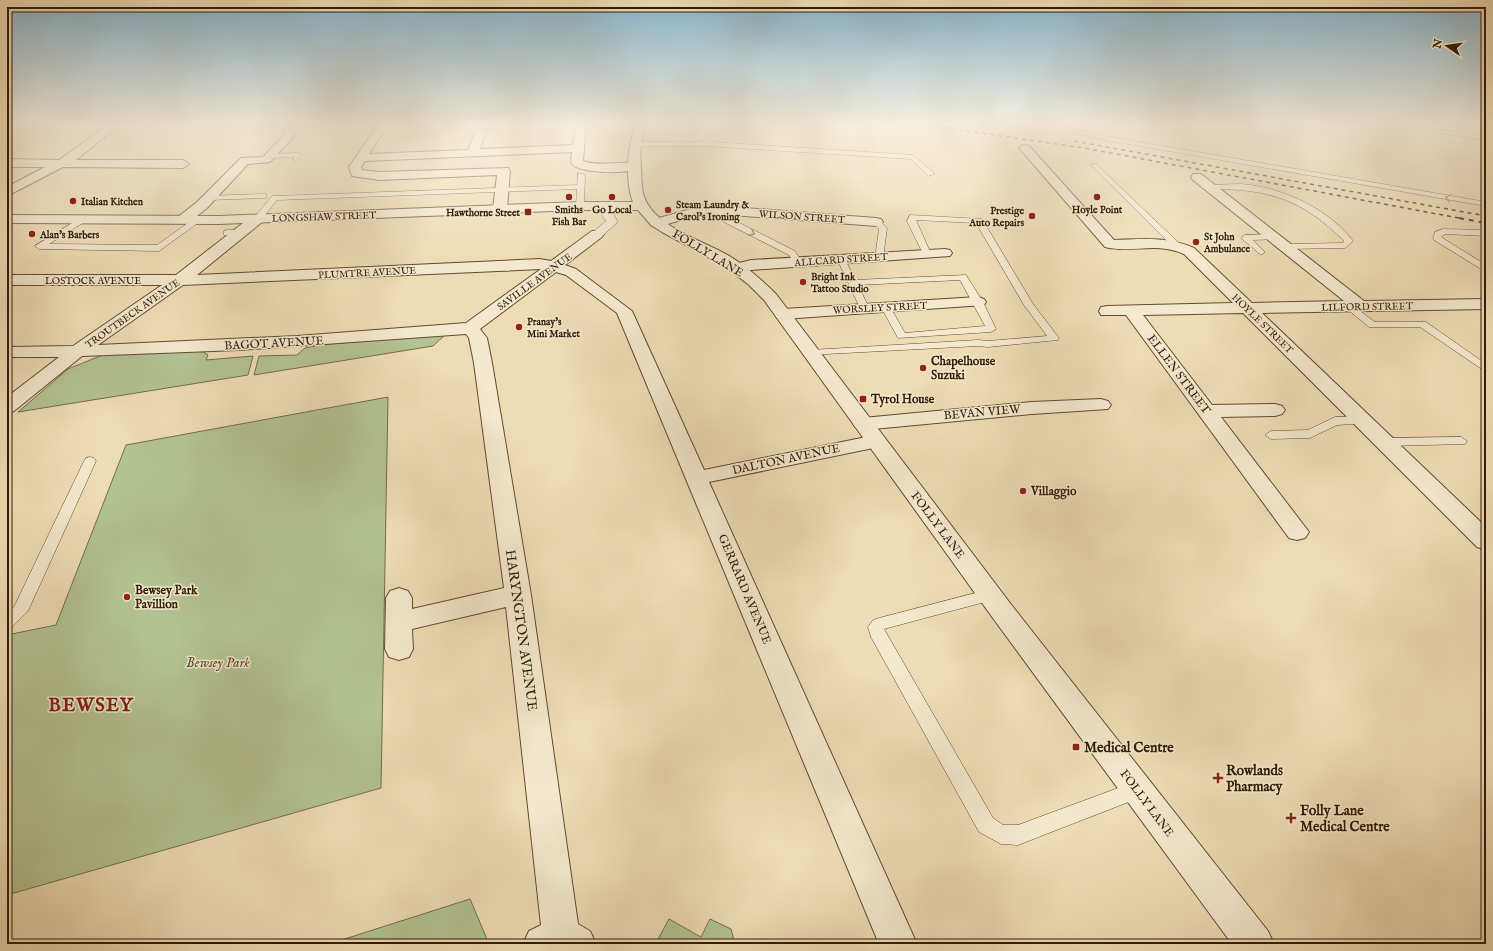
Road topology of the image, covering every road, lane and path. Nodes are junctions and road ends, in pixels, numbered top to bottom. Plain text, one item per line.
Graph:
1 (51, 169) edge
2 (237, 169) edge
3 (355, 169) edge
4 (635, 169) edge
5 (926, 169) edge
6 (1044, 169) edge
7 (1098, 169) edge
8 (1286, 169) edge
9 (931, 174) dead end
10 (581, 175) dead end
11 (1197, 177) dead end
12 (581, 187) junction
13 (1210, 187) junction
14 (504, 190) junction
15 (7, 192) edge
16 (263, 196) dead end
17 (208, 198) junction
18 (1486, 204) edge
19 (580, 206) junction
20 (500, 209) junction
21 (705, 209) junction
22 (609, 210) dead end
23 (649, 214) junction
24 (7, 219) edge
25 (85, 219) junction
26 (257, 219) junction
27 (183, 220) junction
28 (198, 220) junction
29 (876, 222) joint
30 (1486, 233) edge
31 (597, 234) joint
32 (1274, 237) junction
33 (1177, 246) junction
34 (1288, 248) junction
35 (1261, 252) dead end
36 (946, 253) dead end
37 (927, 254) junction
38 (882, 257) junction
39 (841, 259) junction
40 (798, 262) junction
41 (554, 266) junction
42 (736, 268) junction
43 (1486, 269) edge
44 (7, 280) edge
45 (180, 280) junction
46 (852, 283) junction
47 (978, 302) junction
48 (1486, 304) edge
49 (1354, 306) junction
50 (886, 307) junction
51 (864, 308) junction
52 (1248, 309) junction
53 (1107, 310) dead end
54 (1131, 310) junction
55 (783, 314) junction
56 (471, 328) junction
57 (7, 352) edge
58 (76, 352) junction
59 (812, 353) junction
60 (1486, 369) edge
61 (1101, 405) dead end
62 (7, 407) edge
63 (1275, 410) dead end
64 (1206, 411) junction
65 (1364, 420) junction
66 (870, 432) junction
67 (1271, 435) dead end
68 (1460, 441) dead end
69 (1386, 442) junction
70 (90, 461) dead end
71 (697, 478) junction
72 (1297, 532) dead end
73 (1486, 541) edge
74 (518, 595) junction
75 (991, 595) junction
76 (7, 622) edge
77 (398, 649) dead end
78 (1137, 790) junction
79 (560, 941) edge
80 (898, 944) edge
81 (1255, 944) edge

1 - 15 street
2 - 17 street
3 - 14 street
4 - 23 street
5 - 9 lane
6 - 33 street, HOYLE STREET
7 - 33 lane
18 -> 8 lane
10 - 12 lane
11 - 13 street
12 - 14 lane
12 - 19 lane
13 - 32 street
13 - 34 lane
14 - 20 street
14 - 26 lane
16 - 17 lane
17 - 27 street
19 - 20 street, LONGSHAW STREET
19 - 23 street, LONGSHAW STREET
20 - 26 street, LONGSHAW STREET
21 - 23 street, WILSON STREET
21 - 29 street, WILSON STREET
21 -> 40 lane
22 - 31 street
23 - 42 street, FOLLY LANE
24 - 25 street, LONGSHAW STREET
25 - 27 street, LONGSHAW STREET
25 - 28 lane
26 - 28 street, LONGSHAW STREET
26 - 45 street, TROUTBECK AVENUE
27 - 28 street, LONGSHAW STREET
29 - 38 lane
30 - 43 lane
31 - 41 street, SAVILLE AVENUE
32 - 34 street
32 - 35 lane
33 - 52 street, HOYLE STREET
34 - 49 street
36 - 37 street, ALLCARD STREET
37 - 38 street, ALLCARD STREET
37 - 59 lane
38 - 39 street, ALLCARD STREET
39 - 40 street, ALLCARD STREET
39 - 46 lane
40 - 42 street, ALLCARD STREET
41 - 45 street, PLUMTRE AVENUE
41 - 56 street, SAVILLE AVENUE
41 - 71 street, GERRARD AVENUE
42 - 55 street, FOLLY LANE
44 - 45 street, LOSTOCK AVENUE
45 - 58 street, TROUTBECK AVENUE
46 - 47 lane
46 - 51 lane
47 - 50 street, WORSLEY STREET
47 - 50 lane
48 - 49 street, LILFORD STREET
49 - 52 street, LILFORD STREET
49 - 60 lane
50 - 51 street, WORSLEY STREET
51 - 55 street, WORSLEY STREET
52 - 54 street
52 - 65 street, HOYLE STREET
53 - 54 street
54 - 64 street, ELLEN STREET
55 - 59 street, FOLLY LANE
56 - 58 street, BAGOT AVENUE
56 - 74 street, HARYNGTON AVENUE
57 - 58 street, BAGOT AVENUE
58 - 62 street, TROUTBECK AVENUE
59 - 66 street, FOLLY LANE
61 - 66 street, BEVAN VIEW
63 - 64 street
64 - 72 street, ELLEN STREET
65 - 67 lane
65 - 69 street, HOYLE STREET
66 - 71 street, DALTON AVENUE
66 - 75 street, FOLLY LANE
68 - 69 lane
69 - 73 street, HOYLE STREET
70 - 76 lane
71 - 80 street, GERRARD AVENUE
74 - 77 street
74 - 79 street, HARYNGTON AVENUE
75 - 78 street, FOLLY LANE
75 - 78 lane
78 - 81 street, FOLLY LANE

